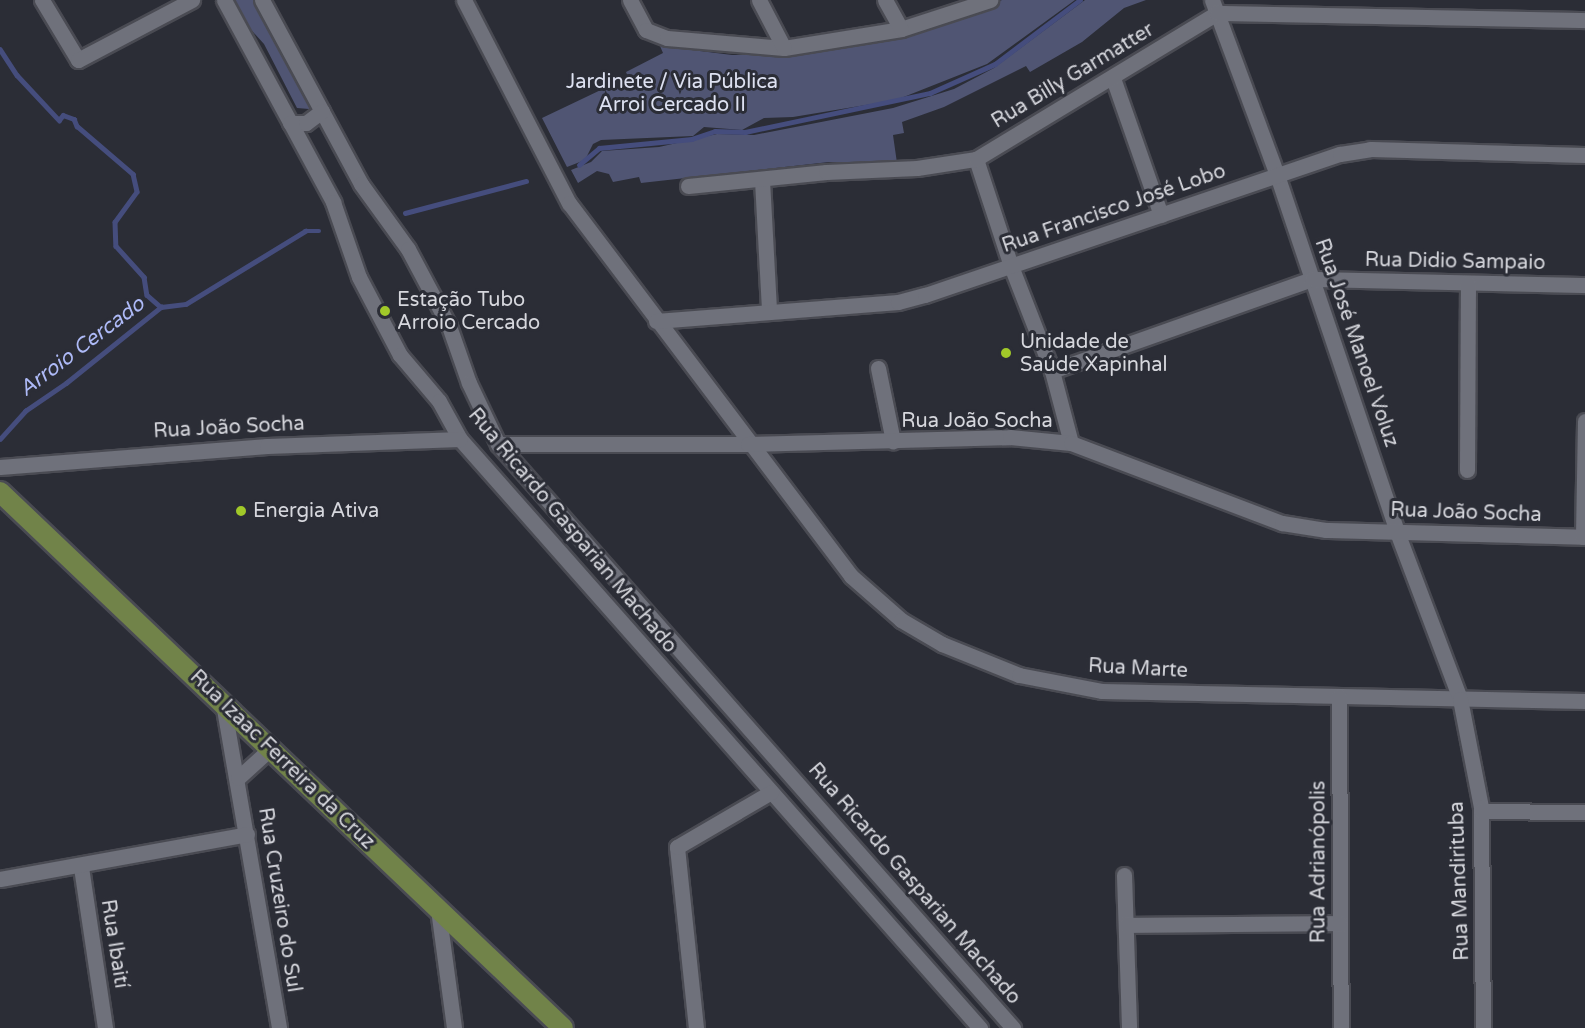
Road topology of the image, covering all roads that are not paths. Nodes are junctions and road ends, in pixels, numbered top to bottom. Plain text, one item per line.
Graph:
1 (42, 0) edge
2 (192, 0) edge
3 (224, 0) edge
4 (262, 0) edge
5 (464, 0) edge
6 (630, 0) edge
7 (759, 0) edge
8 (885, 0) edge
9 (990, 0) edge
10 (1214, 6) edge
11 (1337, 7) edge
12 (1585, 20) edge
13 (901, 29) junction
14 (784, 48) junction
15 (1113, 78) junction
16 (322, 111) junction
17 (290, 123) junction
18 (1585, 155) edge
19 (976, 159) junction
20 (1277, 175) junction
21 (762, 180) junction
22 (688, 186) dead end
23 (1161, 215) junction
24 (1011, 266) junction
25 (1312, 279) junction
26 (1468, 283) junction
27 (1585, 285) edge
28 (770, 310) junction
29 (656, 321) junction
30 (878, 369) dead end
31 (1052, 371) junction
32 (1585, 421) edge
33 (460, 439) junction
34 (893, 441) junction
35 (1071, 443) junction
36 (498, 444) junction
37 (748, 444) junction
38 (0, 467) edge
39 (1467, 470) dead end
40 (0, 492) edge
41 (1397, 532) junction
42 (1584, 537) edge
43 (1339, 696) junction
44 (1460, 699) junction
45 (1585, 701) edge
46 (223, 702) junction
47 (271, 748) junction
48 (238, 778) junction
49 (771, 792) junction
50 (1481, 811) junction
51 (1585, 812) edge
52 (247, 834) junction
53 (81, 867) junction
54 (1124, 875) dead end
55 (0, 879) edge
56 (438, 909) junction
57 (1340, 923) junction
58 (1126, 926) junction
59 (105, 1028) edge
60 (279, 1028) edge
61 (454, 1028) edge
62 (563, 1028) edge
63 (696, 1028) edge
64 (980, 1028) edge
65 (1013, 1028) edge
66 (1129, 1028) edge
67 (1341, 1028) edge
68 (1484, 1028) edge

1 - 2 street
3 - 17 street, Rua Ricardo Gasparian Machado
4 - 16 street, Rua Ricardo Gasparian Machado
5 - 29 street, Rua Marte
6 - 14 street
7 - 14 street
8 - 13 street
9 - 13 street
10 - 11 street
10 - 15 street, Rua Billy Garmatter
10 - 20 street, Rua José Manoel Voluz
11 - 12 street
13 - 14 street
15 - 19 street, Rua Billy Garmatter
15 - 23 street
16 - 17 street
16 - 36 street, Rua Ricardo Gasparian Machado
17 - 33 street, Rua Ricardo Gasparian Machado
18 - 20 street, Rua Francisco José Lobo
19 - 21 street, Rua Billy Garmatter
19 - 24 street
20 - 23 street, Rua Francisco José Lobo
20 - 25 street, Rua José Manoel Voluz
21 - 22 street, Rua Billy Garmatter
21 - 28 street
23 - 24 street, Rua Francisco José Lobo
24 - 28 street, Rua Francisco José Lobo
24 - 31 street
25 - 26 street, Rua Didio Sampaio
25 - 31 street, Rua Didio Sampaio
25 - 41 street, Rua José Manoel Voluz
26 - 27 street, Rua Didio Sampaio
26 - 39 street
28 - 29 street, Rua Francisco José Lobo
29 - 37 street, Rua Marte
30 - 34 street
31 - 35 street
32 - 42 street
33 - 38 street, Rua João Socha
33 - 49 street, Rua Ricardo Gasparian Machado
34 - 35 street, Rua João Socha
34 - 37 street, Rua João Socha
35 - 41 street, Rua João Socha
36 - 37 street, Rua João Socha
36 - 65 street, Rua Ricardo Gasparian Machado
37 - 43 street, Rua Marte
40 - 46 main road, Rua Izaac Ferreira da Cruz
41 - 42 street, Rua João Socha
41 - 44 street, Rua José Manoel Voluz
43 - 44 street, Rua Marte
43 - 57 street, Rua Adrianópolis
44 - 45 street, Rua Marte
44 - 50 street, Rua Mandirituba
46 - 47 main road, Rua Izaac Ferreira da Cruz
46 - 48 street, Rua Cruzeiro do Sul
47 - 48 street
47 - 56 main road, Rua Izaac Ferreira da Cruz
48 - 52 street, Rua Cruzeiro do Sul
49 - 63 street
49 - 64 street, Rua Ricardo Gasparian Machado
50 - 51 street
50 - 68 street, Rua Mandirituba
52 - 53 street
52 - 60 street, Rua Cruzeiro do Sul
53 - 55 street
53 - 59 street, Rua Ibaití
54 - 58 street
56 - 61 street
56 - 62 main road, Rua Izaac Ferreira da Cruz
57 - 58 street
57 - 67 street, Rua Adrianópolis
58 - 66 street

